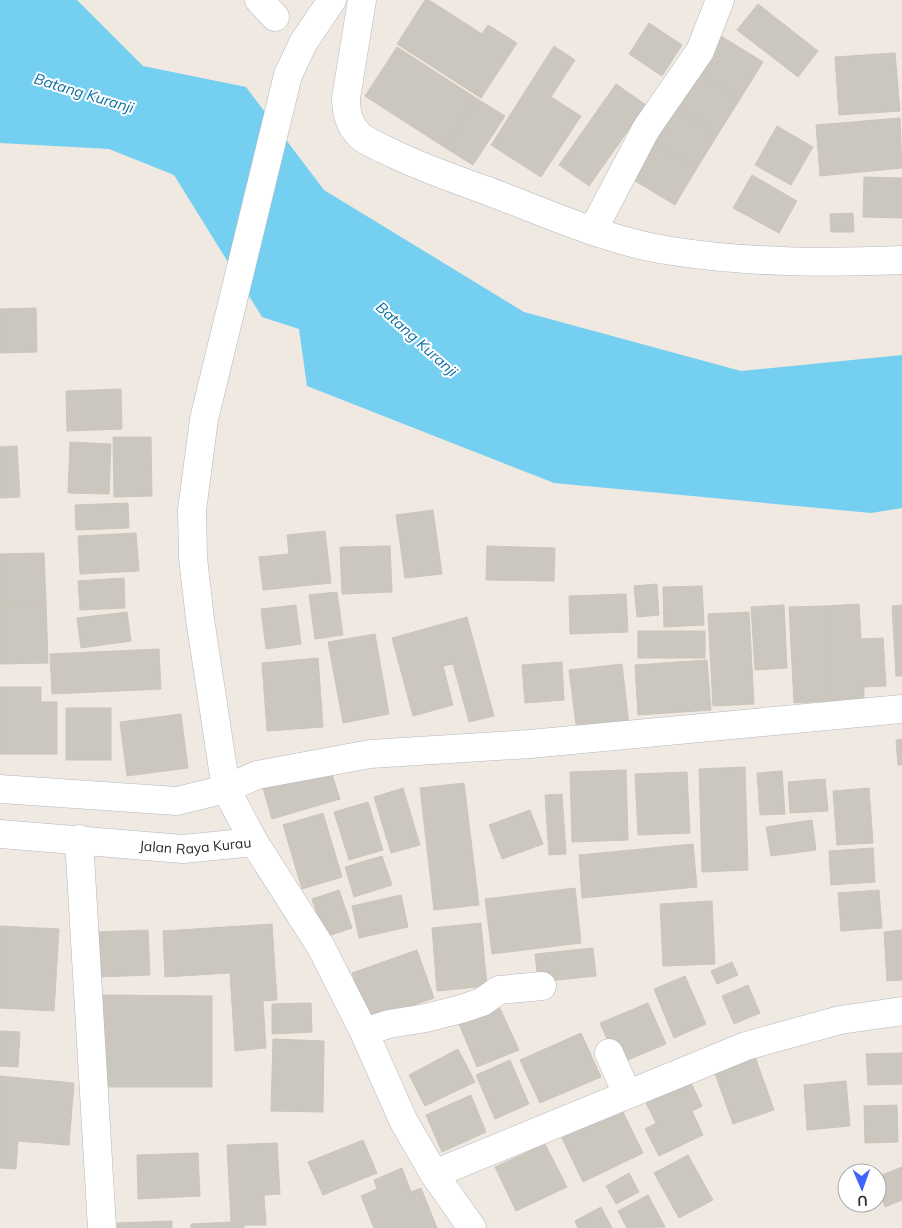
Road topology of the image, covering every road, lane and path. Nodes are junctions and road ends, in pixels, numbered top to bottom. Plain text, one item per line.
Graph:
1 (332, 0) edge
2 (362, 0) edge
3 (720, 0) edge
4 (593, 230) junction
5 (902, 260) edge
6 (902, 709) edge
7 (226, 788) junction
8 (0, 789) edge
9 (0, 834) edge
10 (78, 840) junction
11 (254, 842) junction
12 (542, 986) dead end
13 (902, 1011) edge
14 (364, 1032) junction
15 (609, 1054) dead end
16 (627, 1094) junction
17 (434, 1174) junction
18 (102, 1228) edge
19 (472, 1228) edge

1 - 7 street, Jalan Raya Kurau
2 - 4 street
3 - 4 street
4 - 5 street
6 - 7 street
7 - 8 street
7 - 11 street, Jalan Raya Kurau
9 - 10 street, Jalan Raya Kurau
10 - 11 street, Jalan Raya Kurau
10 - 18 street
11 - 14 street
12 - 14 street
13 - 16 street
14 - 17 street
15 - 16 street
16 - 17 street
17 - 19 street

